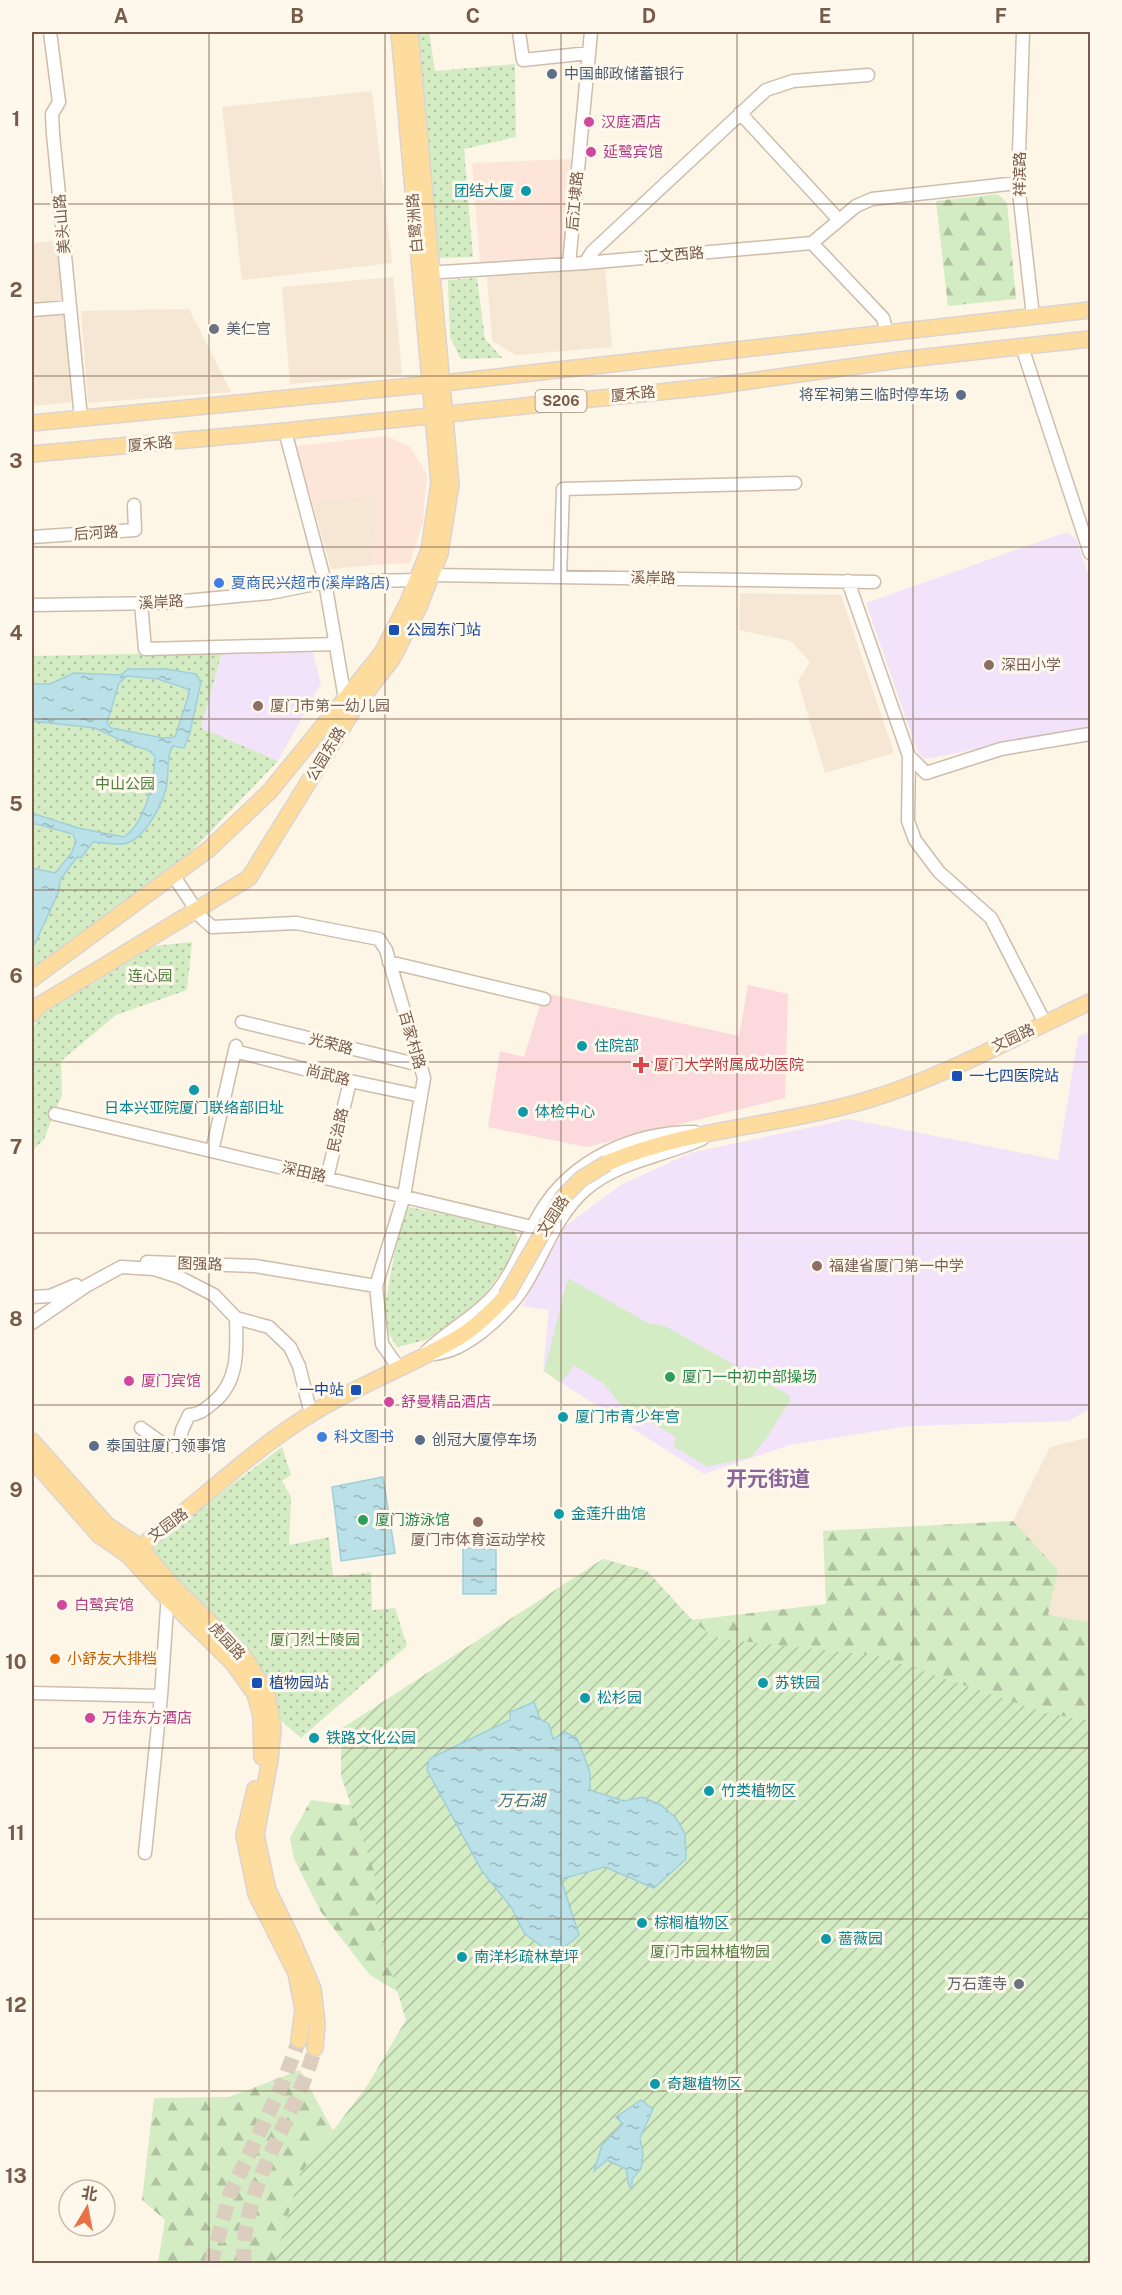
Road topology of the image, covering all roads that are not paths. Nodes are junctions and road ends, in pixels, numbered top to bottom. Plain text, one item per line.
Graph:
1 (50, 32) edge
2 (399, 32) edge
3 (410, 32) edge
4 (519, 32) edge
5 (591, 32) edge
6 (1023, 32) edge
7 (589, 53) junction
8 (868, 75) dead end
9 (740, 114) junction
10 (1018, 183) junction
11 (838, 219) junction
12 (812, 243) junction
13 (585, 263) junction
14 (569, 264) junction
15 (425, 273) junction
16 (70, 307) junction
17 (32, 310) edge
18 (1090, 310) edge
19 (1033, 316) junction
20 (887, 332) junction
21 (1090, 339) edge
22 (1022, 347) junction
23 (436, 383) junction
24 (438, 413) junction
25 (81, 418) junction
26 (32, 423) edge
27 (285, 431) junction
28 (32, 454) edge
29 (795, 483) dead end
30 (134, 505) dead end
31 (32, 537) edge
32 (1090, 553) edge
33 (432, 575) junction
34 (560, 577) junction
35 (417, 580) junction
36 (848, 581) junction
37 (325, 582) junction
38 (874, 582) dead end
39 (141, 603) junction
40 (32, 605) edge
41 (336, 644) junction
42 (345, 699) junction
43 (1090, 735) edge
44 (909, 756) junction
45 (173, 875) junction
46 (196, 908) junction
47 (389, 962) junction
48 (32, 979) edge
49 (544, 999) dead end
50 (1090, 1002) edge
51 (32, 1014) edge
52 (242, 1022) dead end
53 (1044, 1023) junction
54 (420, 1065) junction
55 (350, 1081) junction
56 (421, 1096) junction
57 (55, 1114) dead end
58 (717, 1132) junction
59 (212, 1151) junction
60 (327, 1178) junction
61 (404, 1196) junction
62 (533, 1227) junction
63 (553, 1232) junction
64 (376, 1286) junction
65 (32, 1297) edge
66 (237, 1318) junction
67 (32, 1323) edge
68 (422, 1356) junction
69 (398, 1367) junction
70 (311, 1413) junction
71 (141, 1428) dead end
72 (32, 1441) edge
73 (32, 1459) edge
74 (134, 1551) junction
75 (169, 1582) junction
76 (168, 1599) junction
77 (32, 1693) edge
78 (161, 1696) junction
79 (146, 1853) dead end
80 (299, 2040) tunnel mouth
81 (315, 2048) tunnel mouth

1 - 16 street, 美头山路
2 - 15 main road, 白鹭洲路
3 - 15 main road, 白鹭洲路
4 - 7 street
5 - 7 street, 后江埭路
6 - 10 street, 祥滨路
7 - 14 street, 后江埭路
8 - 9 street
9 - 11 street
9 - 13 street
10 - 11 street
10 - 19 street, 祥滨路
11 - 12 street
12 - 13 street, 汇文西路
12 - 20 street
13 - 14 street, 汇文西路
14 - 15 street, 汇文西路
15 - 23 main road, 白鹭洲路
16 - 17 street
16 - 25 street, 美头山路
18 - 19 main road, S206
19 - 20 main road, S206
20 - 23 main road, S206
21 - 22 main road, 厦禾路 / S206
22 - 24 main road, 厦禾路 / S206
22 - 32 street
23 - 24 main road, 公园东路
23 - 25 main road, S206
24 - 27 main road, 厦禾路 / S206
24 - 33 main road, 公园东路
24 - 35 main road, 公园东路
25 - 26 main road, S206
27 - 28 main road, 厦禾路 / S206
27 - 37 street
29 - 34 street
30 - 31 street, 后河路
33 - 34 street, 溪岸路
33 - 46 main road, 公园东路
34 - 36 street, 溪岸路
35 - 37 street, 溪岸路
35 - 42 main road, 公园东路
36 - 38 street, 溪岸路
36 - 44 street
37 - 39 street, 溪岸路
37 - 41 street
39 - 40 street, 溪岸路
39 - 41 street
41 - 42 street
42 - 45 main road, 公园东路
43 - 44 street
44 - 53 street
45 - 46 street, 百家村路
45 - 48 main road, 公园东路
46 - 47 street, 百家村路
46 - 51 main road, 公园东路
47 - 49 street
47 - 54 street, 百家村路
50 - 53 main road, 文园路
52 - 54 street, 光荣路
53 - 58 main road, 文园路
54 - 56 street, 百家村路
55 - 56 street, 尚武路
55 - 59 street, 尚武路
55 - 60 street, 民治路
56 - 61 street, 百家村路
57 - 59 street, 深田路
58 - 62 street
58 - 63 street
58 - 68 main road, 文园路, bridge
59 - 60 street, 深田路
60 - 61 street, 深田路
61 - 62 street, 深田路
61 - 64 street, 百家村路
62 - 63 street, 深田路
62 - 68 street
63 - 68 street
64 - 65 street, 图强路
64 - 69 street, 百家村路
66 - 67 street
66 - 70 street
66 - 71 street
68 - 69 main road, 文园路
69 - 70 main road, 文园路
70 - 74 main road, 文园路
72 - 74 main road, 虎园路
73 - 74 main road, 虎园路
74 - 75 main road, 虎园路
74 - 76 main road, 虎园路
75 - 76 street
75 - 81 main road, 虎园路
76 - 78 street
76 - 80 main road, 虎园路
77 - 78 street
78 - 79 street

